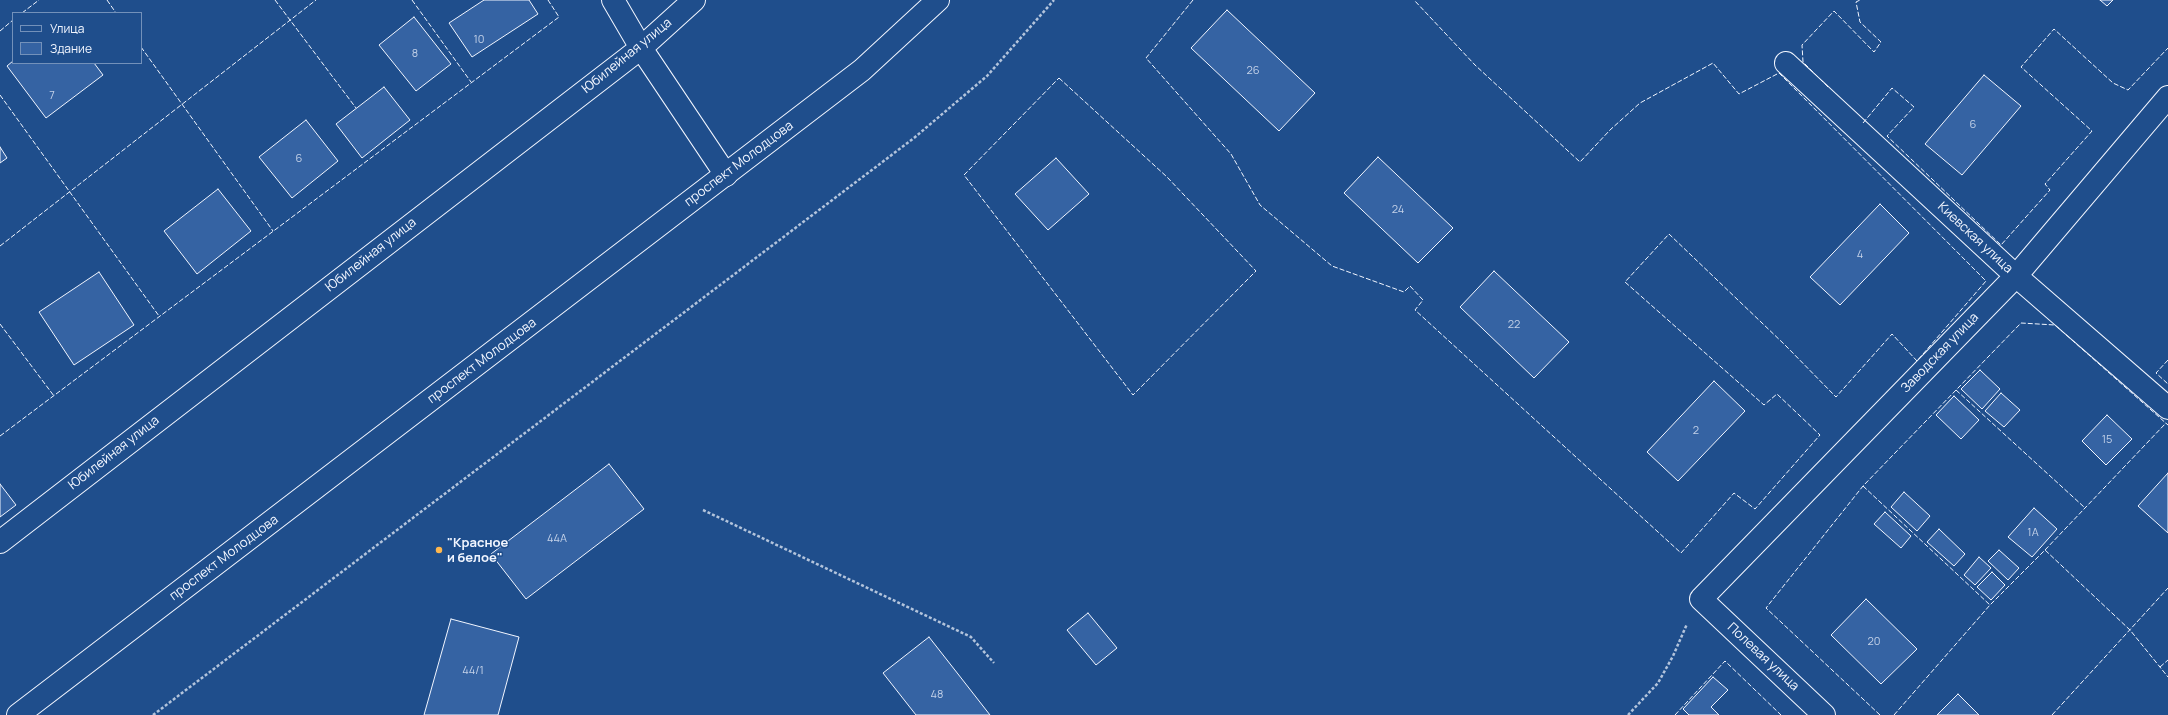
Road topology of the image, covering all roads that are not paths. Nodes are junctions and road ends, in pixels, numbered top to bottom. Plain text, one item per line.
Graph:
1 (612, 0) edge
2 (694, 0) edge
3 (938, 0) edge
4 (641, 48) junction
5 (1786, 63) dead end
6 (2168, 96) edge
7 (726, 175) junction
8 (2016, 276) junction
9 (2168, 408) edge
10 (0, 542) edge
11 (1701, 599) joint
12 (18, 715) edge
13 (1824, 715) edge

1 - 4 street
2 - 4 street, Юбилейная улица
3 - 7 street, проспект Молодцова
4 - 7 street
4 - 10 street, Юбилейная улица
5 - 8 street, Киевская улица
6 - 8 street, Заводская улица
7 - 12 street, проспект Молодцова
8 - 9 street, Киевская улица
8 - 11 street, Заводская улица
11 - 13 street, Полевая улица

